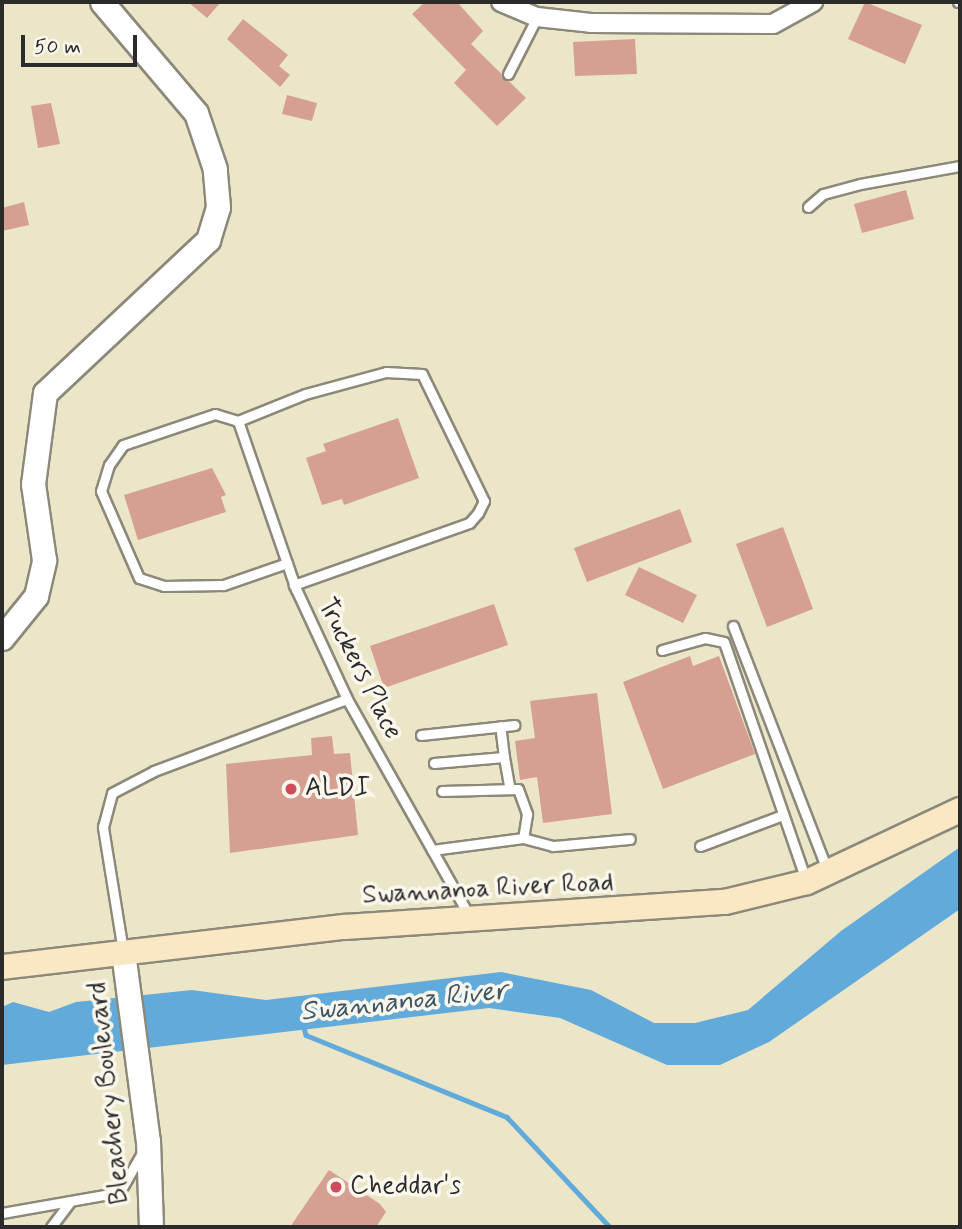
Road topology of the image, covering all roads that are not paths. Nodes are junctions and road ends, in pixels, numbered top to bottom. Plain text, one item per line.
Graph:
1 (102, 2) edge
2 (500, 2) edge
3 (813, 2) edge
4 (537, 17) junction
5 (508, 74) dead end
6 (960, 166) edge
7 (807, 207) dead end
8 (238, 421) junction
9 (287, 563) junction
10 (294, 585) junction
11 (733, 626) dead end
12 (2, 638) edge
13 (662, 650) dead end
14 (346, 699) junction
15 (514, 725) dead end
16 (500, 726) junction
17 (421, 735) dead end
18 (505, 757) junction
19 (434, 763) dead end
20 (509, 785) junction
21 (442, 791) dead end
22 (960, 810) edge
23 (783, 815) junction
24 (523, 838) junction
25 (630, 839) dead end
26 (700, 846) dead end
27 (432, 850) junction
28 (818, 877) junction
29 (472, 922) junction
30 (123, 952) junction
31 (2, 967) edge
32 (148, 1141) junction
33 (70, 1202) junction
34 (2, 1213) edge
35 (51, 1227) edge
36 (151, 1227) edge

1 - 12 street
2 - 4 street
3 - 4 street
4 - 5 lane
6 - 7 lane
8 - 9 lane, Truckers Place
8 - 9 lane
8 - 10 lane
9 - 10 lane, Truckers Place
10 - 14 lane, Truckers Place
11 - 28 lane
13 - 23 lane
14 - 27 lane, Truckers Place
14 - 30 lane
15 - 16 lane
16 - 17 lane
16 - 18 lane
18 - 19 lane
18 - 20 lane
20 - 21 lane
20 - 24 lane
22 - 28 main road, Swannanoa River Road
23 - 26 lane
23 - 28 lane
24 - 25 lane
24 - 27 lane
27 - 29 lane, Truckers Place
28 - 29 main road, Swannanoa River Road
29 - 30 main road, Swannanoa River Road
30 - 31 main road, Swannanoa River Road
30 - 32 street, Bleachery Boulevard
32 - 33 lane
32 - 36 street, Bleachery Boulevard
33 - 34 lane
33 - 35 lane

